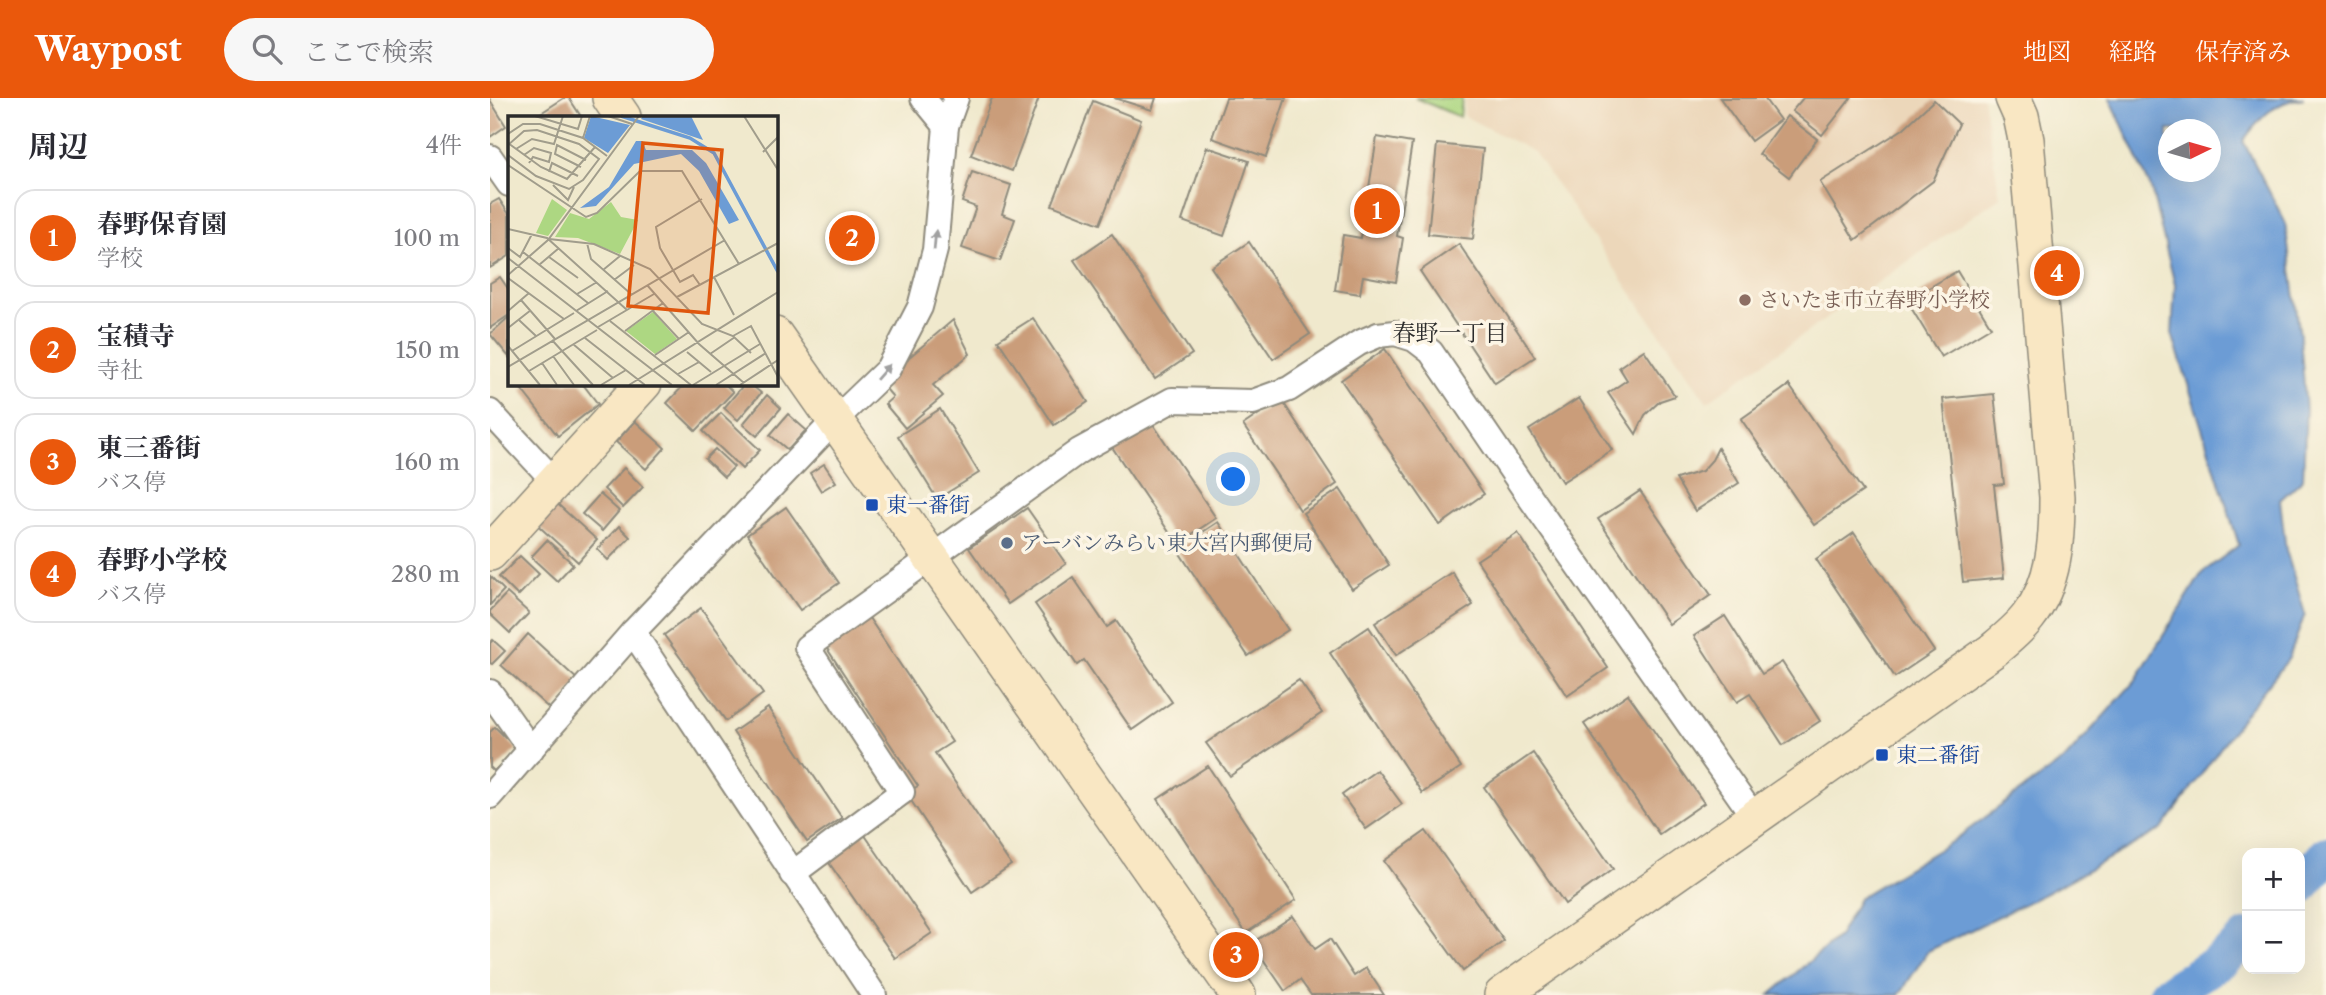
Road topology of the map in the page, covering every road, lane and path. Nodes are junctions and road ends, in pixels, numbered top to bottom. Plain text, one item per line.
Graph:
1 (923, 98) edge
2 (956, 98) edge
3 (2013, 98) edge
4 (946, 126) junction
5 (490, 157) edge
6 (508, 183) edge
7 (777, 338) edge
8 (642, 385) edge
9 (490, 412) edge
10 (835, 420) junction
11 (555, 482) junction
12 (490, 553) edge
13 (932, 559) junction
14 (633, 632) junction
15 (490, 692) edge
16 (531, 750) junction
17 (490, 796) edge
18 (1754, 817) junction
19 (792, 874) junction
20 (874, 995) edge
21 (1238, 995) edge
22 (1502, 995) edge

1 - 4 street
2 - 4 street
3 - 18 street
10 -> 4 street
5 - 6 street
7 - 10 street
8 - 11 street
9 - 11 street
10 - 13 street
10 - 14 street
11 - 12 street
13 - 18 street
13 - 19 street
13 - 21 street
14 - 16 street
14 - 19 street
15 - 16 street
16 - 17 street
18 - 22 street
19 - 20 street

